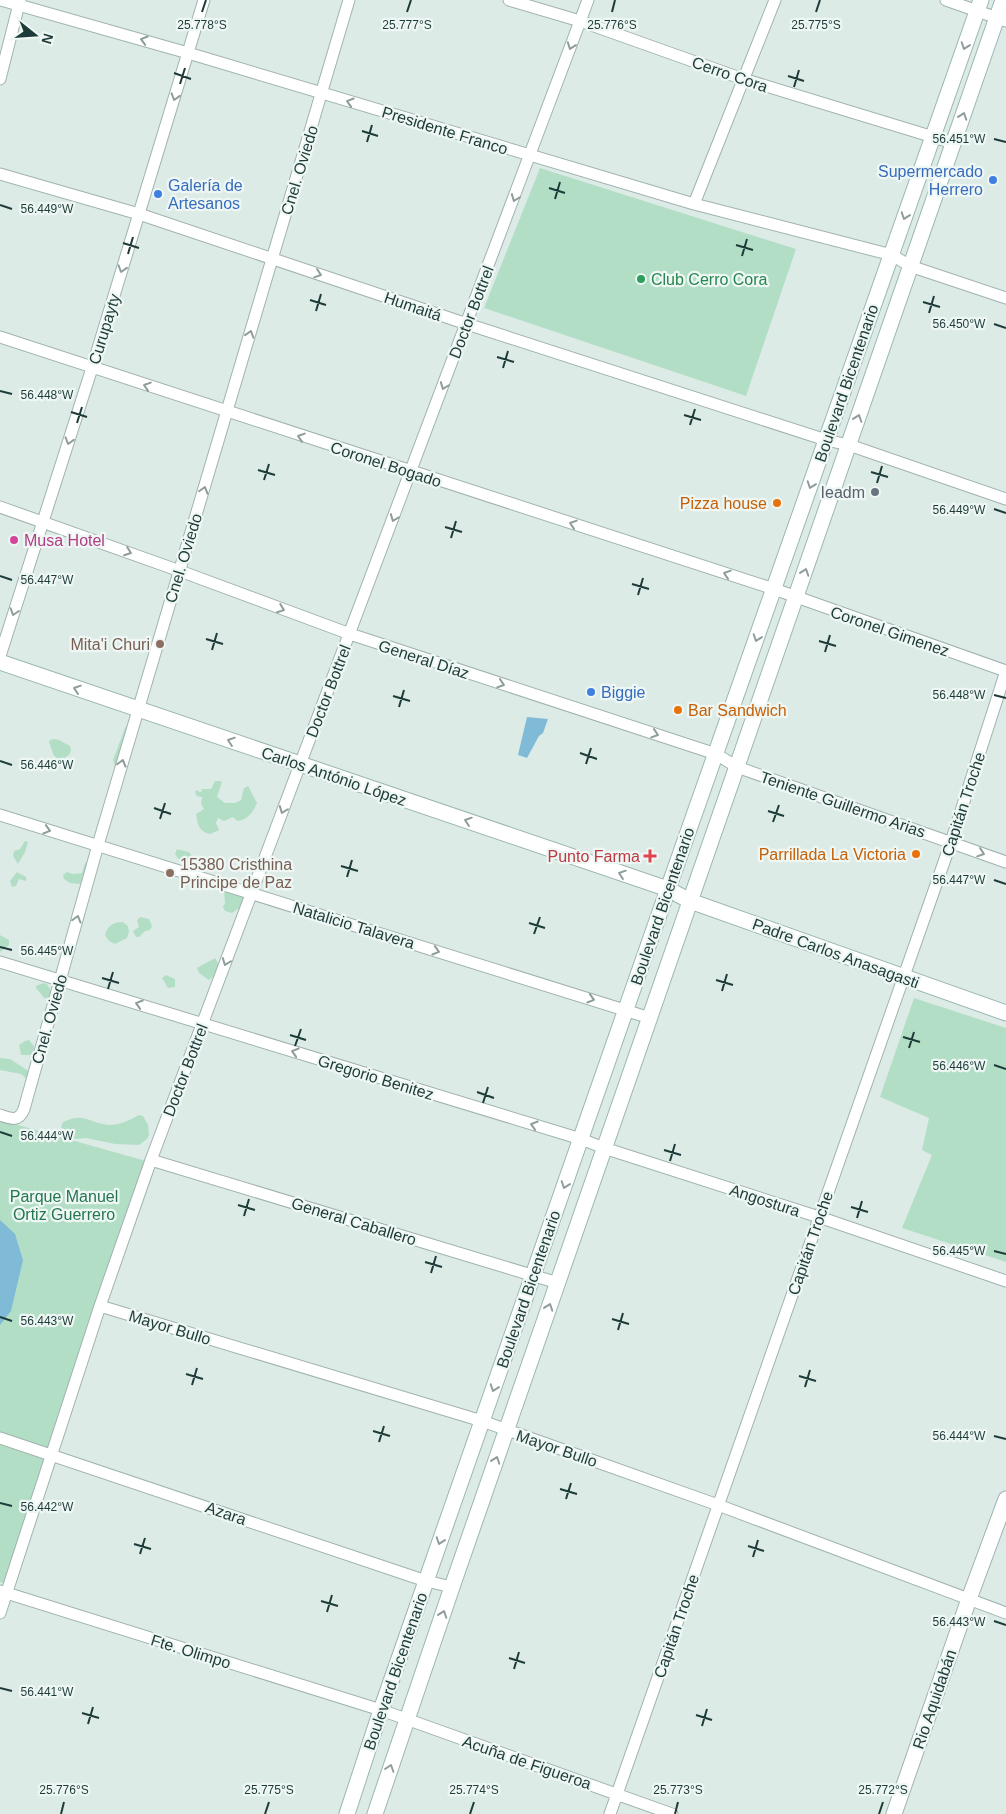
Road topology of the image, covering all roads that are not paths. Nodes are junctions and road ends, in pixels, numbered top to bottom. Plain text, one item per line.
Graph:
1 (1, 0) edge
2 (204, 0) edge
3 (349, 0) edge
4 (508, 0) edge
5 (588, 0) edge
6 (775, 0) edge
7 (946, 0) edge
8 (1003, 0) edge
9 (19, 2) edge
10 (980, 5) edge
11 (1001, 19) edge
12 (580, 21) junction
13 (188, 53) junction
14 (0, 79) edge
15 (743, 79) junction
16 (321, 93) junction
17 (933, 137) junction
18 (953, 143) junction
19 (531, 156) junction
20 (0, 174) edge
21 (694, 204) junction
22 (139, 214) junction
23 (892, 255) junction
24 (272, 259) junction
25 (910, 266) junction
26 (1006, 298) edge
27 (467, 324) junction
28 (0, 337) edge
29 (92, 368) junction
30 (226, 412) junction
31 (826, 440) junction
32 (849, 445) junction
33 (411, 472) junction
34 (1006, 499) edge
35 (0, 507) edge
36 (44, 521) junction
37 (180, 571) junction
38 (774, 589) junction
39 (795, 598) junction
40 (350, 634) junction
41 (0, 656) edge
42 (0, 662) edge
43 (1006, 671) edge
44 (138, 709) junction
45 (716, 754) junction
46 (300, 764) junction
47 (737, 766) junction
48 (0, 815) edge
49 (951, 842) junction
50 (98, 846) junction
51 (1006, 862) edge
52 (668, 889) junction
53 (252, 894) junction
54 (690, 901) junction
55 (0, 962) edge
56 (904, 977) junction
57 (60, 980) junction
58 (626, 1010) junction
59 (1006, 1013) edge
60 (650, 1018) junction
61 (202, 1024) junction
62 (0, 1115) edge
63 (581, 1139) junction
64 (604, 1148) junction
65 (150, 1160) junction
66 (819, 1218) junction
67 (533, 1275) junction
68 (1006, 1281) edge
69 (558, 1283) junction
70 (100, 1306) junction
71 (482, 1421) junction
72 (506, 1430) junction
73 (0, 1438) edge
74 (53, 1454) junction
75 (1006, 1499) edge
76 (718, 1505) junction
77 (426, 1581) junction
78 (452, 1587) junction
79 (3, 1592) edge
80 (969, 1599) junction
81 (0, 1613) edge
82 (1006, 1613) edge
83 (381, 1710) junction
84 (406, 1720) junction
85 (617, 1794) junction
86 (347, 1814) edge
87 (375, 1814) edge
88 (610, 1814) edge
89 (672, 1814) edge
90 (894, 1814) edge

1 - 9 street, Presidente Franco
2 - 13 street, Curupayty
3 - 16 street, Cnel. Oviedo
4 - 12 street, Cerro Cora
5 - 12 street, Doctor Bottrel
6 - 15 street
7 - 10 street
8 - 11 main road, Boulevard Bicentenario
13 -> 9 street, Presidente Franco
9 - 14 street
10 - 11 street
10 -> 17 main road, Boulevard Bicentenario
18 -> 11 main road, Boulevard Bicentenario
12 - 15 street, Cerro Cora
12 -> 19 street, Doctor Bottrel
13 - 16 street, Presidente Franco
13 -> 22 street, Curupayty
15 - 17 street, Cerro Cora
15 - 21 street
19 -> 16 street, Presidente Franco
16 - 24 street, Cnel. Oviedo
17 - 18 street, Cerro Cora
17 -> 23 main road, Boulevard Bicentenario
18 - 25 main road, Boulevard Bicentenario
19 - 21 street, Presidente Franco
19 -> 27 street, Doctor Bottrel
20 - 22 street, Humaitá
21 - 23 street, Presidente Franco
22 - 24 street, Humaitá
22 -> 29 street, Curupayty
23 - 25 street, Presidente Franco
23 - 31 main road, Boulevard Bicentenario
24 -> 27 street, Humaitá
30 -> 24 street, Cnel. Oviedo
25 - 26 street, Presidente Franco
32 -> 25 main road, Boulevard Bicentenario
27 - 31 street, Humaitá
27 -> 33 street, Doctor Bottrel
28 - 29 street, Coronel Bogado
30 -> 29 street, Coronel Bogado
29 -> 36 street, Curupayty
33 -> 30 street, Coronel Bogado
37 -> 30 street, Cnel. Oviedo
31 - 32 street, Humaitá
31 -> 38 main road, Boulevard Bicentenario
32 - 34 street, Humaitá
39 -> 32 main road, Boulevard Bicentenario
38 -> 33 street, Coronel Bogado
33 -> 40 street, Doctor Bottrel
35 - 36 street, General Díaz
36 -> 37 street, General Díaz
36 -> 41 street, Curupayty
37 -> 40 street, General Díaz
37 - 44 street, Cnel. Oviedo
38 - 39 street, Coronel Gimenez
38 -> 45 main road, Boulevard Bicentenario
39 - 43 street, Coronel Gimenez
39 - 47 main road, Boulevard Bicentenario
40 -> 45 street, General Díaz
40 - 46 street, Doctor Bottrel
44 -> 42 main road, Carlos António López
43 - 49 street, Capitán Troche
46 -> 44 main road, Carlos António López
50 -> 44 street, Cnel. Oviedo
45 - 47 street, General Díaz
45 - 52 main road, Boulevard Bicentenario
52 -> 46 main road, Carlos António López
46 -> 53 street, Doctor Bottrel
47 - 49 street, Teniente Guillermo Arias
47 - 54 main road, Boulevard Bicentenario
48 -> 50 street, Natalicio Talavera
49 -> 51 street, Teniente Guillermo Arias
49 - 56 street, Capitán Troche
50 - 53 street, Natalicio Talavera
57 -> 50 street, Cnel. Oviedo
52 - 54 main road, Padre Carlos Anasagasti
52 - 58 main road, Boulevard Bicentenario
53 -> 58 street, Natalicio Talavera
53 -> 61 street, Doctor Bottrel
54 - 56 main road, Padre Carlos Anasagasti
54 - 60 main road, Boulevard Bicentenario
55 - 57 street, Gregorio Benitez
56 - 59 main road, Padre Carlos Anasagasti
56 - 66 street, Capitán Troche
61 -> 57 street, Gregorio Benitez
57 - 62 street, Cnel. Oviedo
58 - 60 street, Natalicio Talavera
58 - 63 main road, Boulevard Bicentenario
60 - 64 main road, Boulevard Bicentenario
63 -> 61 street, Gregorio Benitez
61 - 65 street, Doctor Bottrel
63 - 64 street, Angostura
63 -> 67 main road, Boulevard Bicentenario
64 - 66 street, Angostura
64 - 69 main road, Boulevard Bicentenario
65 - 67 street, General Caballero
65 - 70 street, Doctor Bottrel
66 - 68 street, Angostura
66 - 76 street, Capitán Troche
67 - 69 street, General Caballero
67 -> 71 main road, Boulevard Bicentenario
72 -> 69 main road, Boulevard Bicentenario
70 - 71 street, Mayor Bullo
70 - 74 street, Doctor Bottrel
71 - 72 street, Mayor Bullo
71 -> 77 main road, Boulevard Bicentenario
72 - 76 street, Mayor Bullo
78 -> 72 main road, Boulevard Bicentenario
73 - 74 street, Azara
74 - 77 street, Azara
74 - 79 street, Doctor Bottrel
75 - 80 main road, Rio Aquidabán
76 - 80 street, Mayor Bullo
76 - 85 street, Capitán Troche
77 - 78 street, Azara
77 - 83 main road, Boulevard Bicentenario
84 -> 78 main road, Boulevard Bicentenario
79 - 81 street, Doctor Bottrel
79 - 83 street, Fte. Olimpo
80 - 82 street, Mayor Bullo
80 - 90 main road, Rio Aquidabán
83 - 84 street, Acuña de Figueroa
83 - 86 main road, Boulevard Bicentenario
84 - 85 street, Acuña de Figueroa
87 -> 84 main road, Boulevard Bicentenario
85 - 88 street, Capitán Troche
85 - 89 street, Acuña de Figueroa

